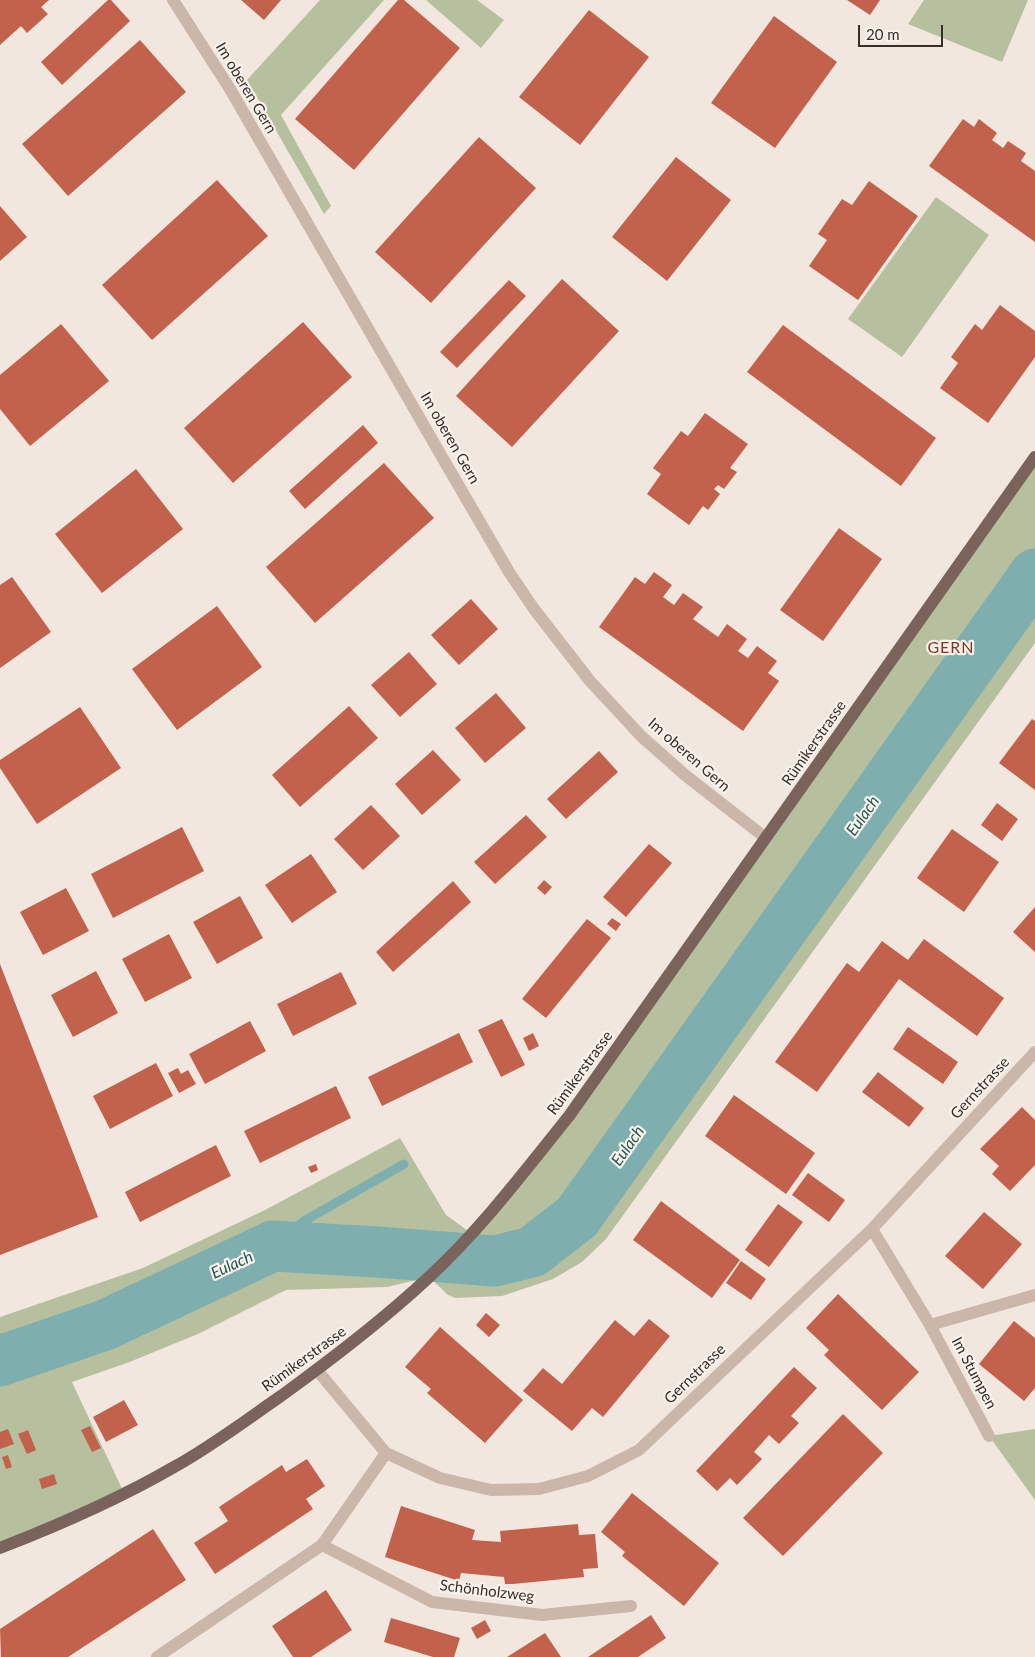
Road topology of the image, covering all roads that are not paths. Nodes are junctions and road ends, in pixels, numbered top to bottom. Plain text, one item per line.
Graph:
1 (173, 0) edge
2 (1035, 457) edge
3 (767, 839) junction
4 (1035, 1052) edge
5 (872, 1229) junction
6 (1035, 1295) edge
7 (930, 1325) junction
8 (317, 1370) junction
9 (989, 1436) dead end
10 (386, 1453) junction
11 (322, 1544) junction
12 (0, 1548) edge
13 (631, 1606) dead end
14 (157, 1657) edge

1 - 3 street, Im oberen Gern
2 - 3 main road, Rümikerstrasse
3 - 8 main road, Rümikerstrasse
4 - 5 street, Gernstrasse
5 - 7 street, Im Stumpen
5 - 10 street, Gernstrasse
6 - 7 street, Im Stumpen
7 - 9 street, Im Stumpen
8 - 10 street, Gernstrasse
8 - 12 main road, Rümikerstrasse
10 - 11 street
11 - 13 street, Schönholzweg
11 - 14 street

